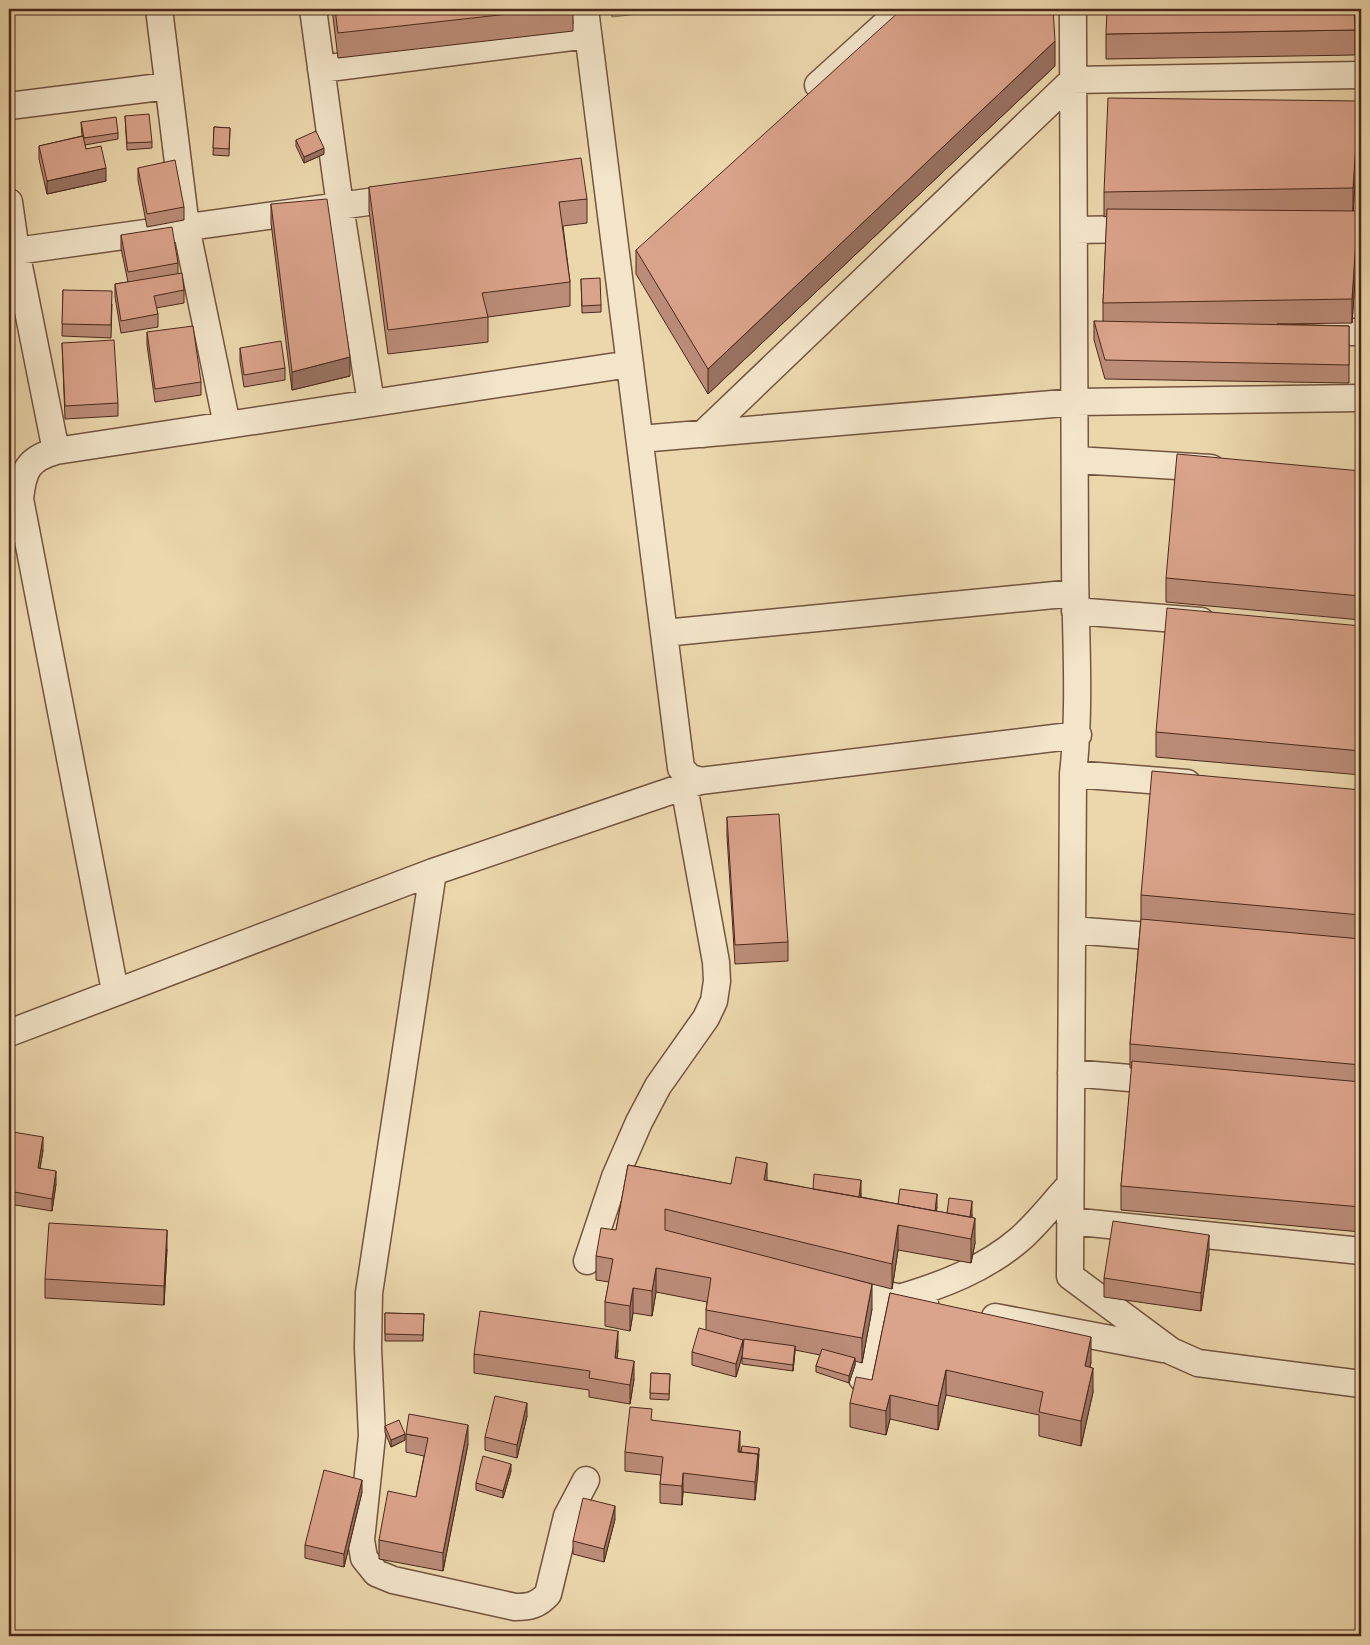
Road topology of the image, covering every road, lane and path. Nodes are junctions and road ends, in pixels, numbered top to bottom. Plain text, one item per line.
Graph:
1 (159, 9) edge
2 (313, 9) edge
3 (585, 9) edge
4 (902, 9) edge
5 (1073, 9) edge
6 (588, 35) junction
7 (321, 69) junction
8 (1361, 75) edge
9 (1073, 80) junction
10 (168, 86) junction
11 (800, 102) edge
12 (9, 106) edge
13 (428, 194) edge
14 (9, 202) edge
15 (340, 206) junction
16 (186, 227) junction
17 (1164, 229) edge
18 (1074, 230) junction
19 (640, 248) edge
20 (16, 250) junction
21 (618, 268) junction
22 (1292, 332) edge
23 (1361, 332) edge
24 (630, 364) junction
25 (1361, 398) edge
26 (1076, 402) junction
27 (371, 404) junction
28 (227, 425) junction
29 (703, 434) junction
30 (640, 439) junction
31 (56, 450) junction
32 (1076, 460) junction
33 (1233, 469) edge
34 (1075, 602) junction
35 (1223, 622) edge
36 (664, 633) junction
37 (1078, 735) junction
38 (1074, 774) junction
39 (692, 784) junction
40 (1212, 784) edge
41 (433, 872) junction
42 (1072, 930) junction
43 (1198, 940) edge
44 (115, 991) junction
45 (9, 1033) edge
46 (1071, 1073) junction
47 (1187, 1083) edge
48 (1070, 1185) junction
49 (1070, 1221) junction
50 (1361, 1251) edge
51 (587, 1261) dead end
52 (810, 1278) edge
53 (892, 1296) junction
54 (1171, 1351) junction
55 (862, 1378) edge
56 (1361, 1384) edge
57 (586, 1480) dead end

1 - 10 street
2 - 7 street
3 - 6 street
4 - 11 street
5 - 9 street
6 - 7 street
6 - 21 street
7 - 15 street
8 - 9 street
9 - 18 street
9 - 29 street
10 - 12 street
10 - 16 street
13 - 15 street
14 - 20 street
15 - 16 street
15 - 27 street
16 - 20 street
16 - 28 street
17 - 18 street
18 - 26 street
19 - 21 street
20 - 31 street
21 - 24 street
22 - 23 street
24 - 27 street
24 - 30 street
25 - 26 street
26 - 29 street
26 - 32 street
27 - 28 street
28 - 31 street
29 - 30 street
30 - 36 street
31 - 44 street
32 - 33 street
32 - 34 street
34 - 35 street
34 - 36 street
34 - 37 street
36 - 39 street
37 - 38 street
37 - 39 street
38 - 40 street
38 - 42 street
39 - 41 street
39 - 51 street
41 - 44 street
41 - 57 street
42 - 43 street
42 - 46 street
44 - 45 street
46 - 47 street
46 - 48 street
48 - 49 street
48 - 53 street
49 - 50 street
49 - 54 street
52 - 53 street
53 - 54 street
53 - 55 street
54 - 56 street

